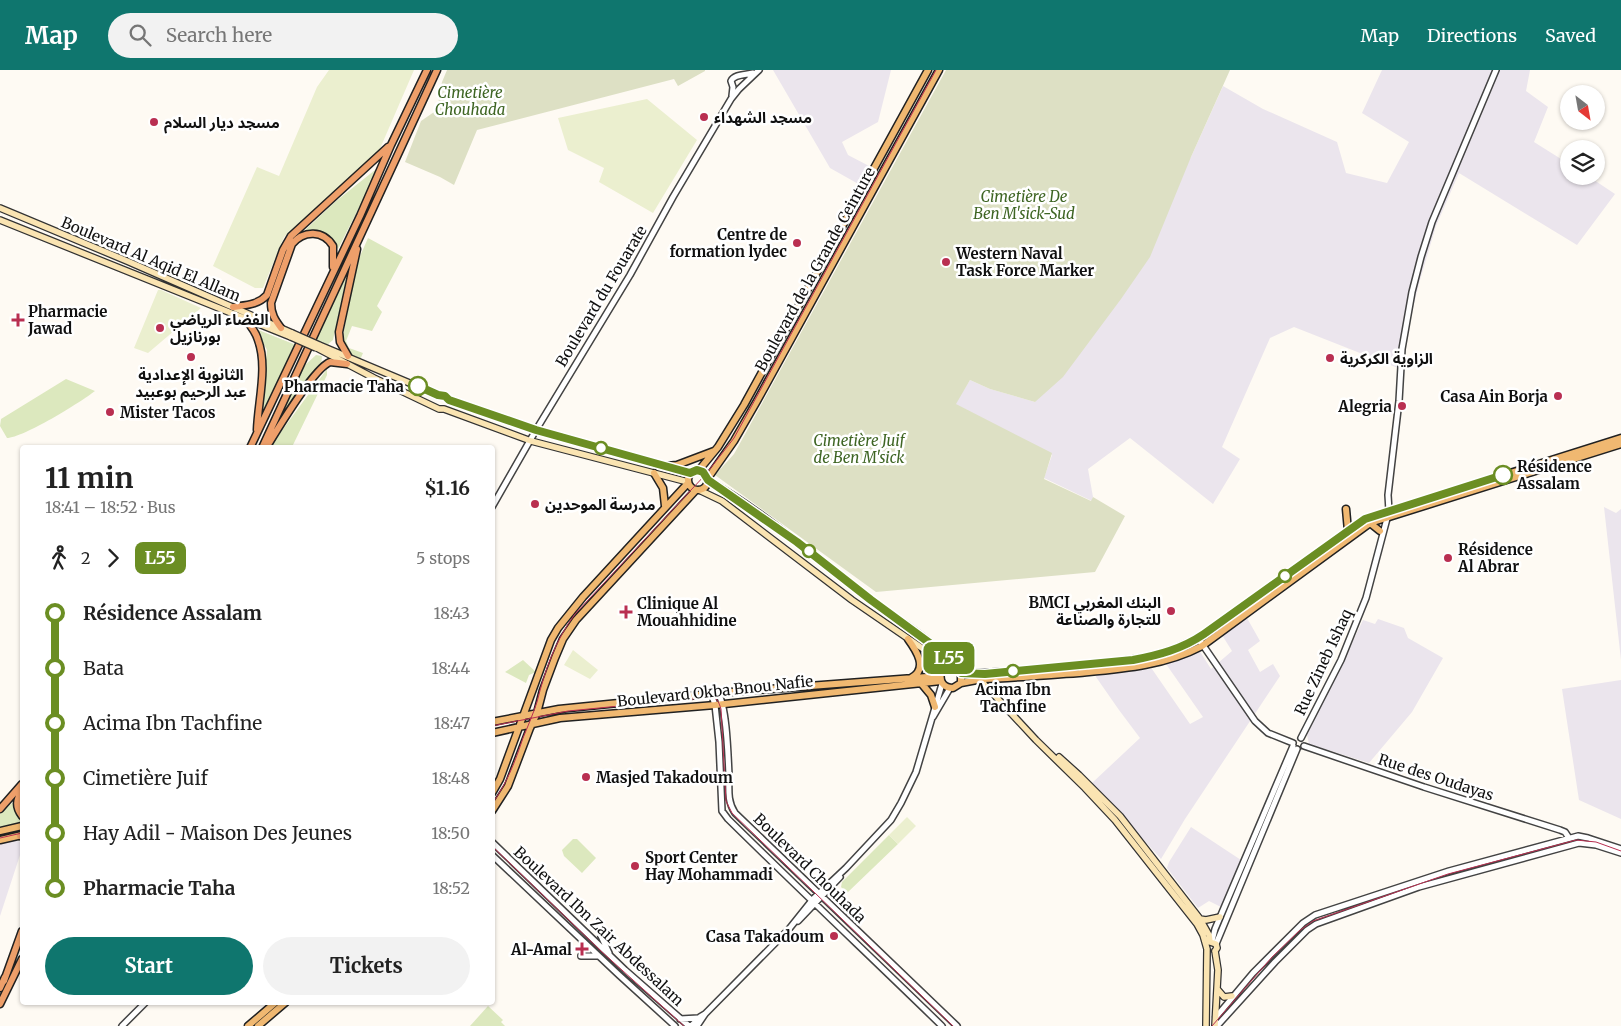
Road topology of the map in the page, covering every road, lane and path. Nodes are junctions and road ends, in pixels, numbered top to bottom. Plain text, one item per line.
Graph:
1 (426, 70) edge
2 (437, 70) edge
3 (928, 70) edge
4 (939, 70) edge
5 (1496, 70) edge
6 (756, 72) edge
7 (741, 76) junction
8 (744, 84) junction
9 (732, 87) junction
10 (739, 89) junction
11 (731, 99) junction
12 (391, 145) junction
13 (0, 208) edge
14 (0, 220) edge
15 (367, 221) junction
16 (332, 273) junction
17 (233, 307) junction
18 (246, 320) junction
19 (281, 328) junction
20 (292, 335) junction
21 (318, 347) junction
22 (348, 356) junction
23 (347, 364) junction
24 (438, 395) junction
25 (449, 400) junction
26 (435, 406) junction
27 (444, 409) junction
28 (536, 430) junction
29 (257, 432) junction
30 (1621, 438) edge
31 (530, 441) junction
32 (1621, 444) edge
33 (251, 445) edge
34 (263, 445) edge
35 (268, 445) edge
36 (716, 451) junction
37 (666, 466) junction
38 (699, 470) junction
39 (654, 473) junction
40 (690, 473) junction
41 (708, 478) junction
42 (688, 482) junction
43 (698, 490) junction
44 (495, 502) edge
45 (665, 506) junction
46 (1346, 509) dead end
47 (1385, 515) junction
48 (1370, 523) junction
49 (1348, 531) junction
50 (1381, 534) junction
51 (1198, 638) junction
52 (908, 639) junction
53 (1202, 646) junction
54 (959, 670) junction
55 (984, 676) junction
56 (942, 678) junction
57 (908, 679) junction
58 (921, 683) junction
59 (961, 683) junction
60 (950, 688) junction
61 (710, 693) junction
62 (718, 693) junction
63 (723, 704) junction
64 (715, 705) junction
65 (934, 707) junction
66 (537, 713) junction
67 (522, 716) junction
68 (932, 717) junction
69 (495, 721) edge
70 (532, 724) junction
71 (518, 728) junction
72 (506, 730) junction
73 (495, 732) edge
74 (514, 738) junction
75 (1301, 738) junction
76 (1295, 746) junction
77 (1304, 746) junction
78 (20, 786) edge
79 (20, 786) edge
80 (495, 788) edge
81 (20, 795) edge
82 (0, 805) edge
83 (495, 807) edge
84 (0, 809) edge
85 (20, 814) edge
86 (20, 826) edge
87 (0, 830) edge
88 (20, 836) edge
89 (1567, 839) junction
90 (0, 840) edge
91 (495, 845) edge
92 (1142, 849) junction
93 (1621, 849) edge
94 (1621, 853) edge
95 (495, 858) edge
96 (820, 896) junction
97 (813, 902) junction
98 (1220, 917) junction
99 (1200, 920) junction
100 (601, 936) dead end
101 (20, 937) edge
102 (1211, 944) junction
103 (20, 946) edge
104 (581, 956) dead end
105 (599, 956) junction
106 (610, 956) junction
107 (20, 963) edge
108 (20, 970) edge
109 (4, 981) junction
110 (0, 988) edge
111 (1218, 990) junction
112 (1232, 996) junction
113 (0, 1005) edge
114 (143, 1005) edge
115 (272, 1005) edge
116 (282, 1005) edge
117 (705, 1014) junction
118 (1215, 1017) junction
119 (698, 1018) junction
120 (680, 1019) junction
121 (122, 1026) edge
122 (248, 1026) edge
123 (258, 1026) edge
124 (675, 1026) edge
125 (690, 1026) edge
126 (697, 1026) edge
127 (942, 1026) edge
128 (957, 1026) edge
129 (1207, 1026) edge
130 (1216, 1026) edge

1 - 12 highway
2 - 15 highway
3 - 36 main road, Boulevard de la Grande Ceinture
4 - 41 main road, Boulevard de la Grande Ceinture
5 - 47 street, Rue Zineb Ishaq
6 - 7 street, Boulevard du Fouarate
6 - 8 street, Boulevard du Fouarate
7 - 8 street
7 - 9 street
8 - 10 street, Boulevard du Fouarate
9 - 10 street
9 - 11 street, Boulevard du Fouarate
10 - 11 street, Boulevard du Fouarate
11 - 28 street, Boulevard du Fouarate
12 - 16 highway
12 - 17 highway
13 - 17 main road, Boulevard Al Aqid El Allam
14 - 18 main road, Boulevard Al Aqid El Allam
15 - 22 highway
15 - 34 highway
16 - 19 highway
16 - 29 highway
17 - 19 main road, Boulevard Al Aqid El Allam
18 - 20 main road, Boulevard Al Aqid El Allam
18 - 29 highway
19 - 20 main road, Boulevard Al Aqid El Allam
20 - 21 main road, bridge
21 - 22 main road
21 - 23 main road
22 - 24 main road
23 - 26 main road
23 - 35 highway
24 - 25 main road
24 - 26 main road
25 - 27 main road
25 - 28 main road
26 - 27 main road
27 - 31 main road
28 - 31 street, Boulevard du Fouarate
28 - 37 main road
29 - 33 highway
30 - 47 main road
31 - 39 main road
31 - 44 street, Boulevard du Fouarate
32 - 47 main road
36 - 37 main road
36 - 38 main road, Boulevard de la Grande Ceinture
37 - 40 main road
38 - 40 main road
38 - 41 main road
39 - 42 main road
39 - 45 main road
40 - 42 main road
41 - 43 main road
41 - 54 main road
42 - 43 main road
42 - 45 main road
43 - 52 main road
43 - 66 main road
45 - 67 main road
46 - 49 main road
47 - 48 main road
47 - 49 main road
47 - 50 street, Rue Zineb Ishaq
48 - 50 main road
48 - 53 main road
49 - 51 main road
50 - 75 street, Rue Zineb Ishaq
51 - 53 street
51 - 55 main road
52 - 56 main road
52 - 57 main road
53 - 55 main road
53 - 76 street
54 - 55 main road
54 - 56 main road
54 - 59 main road
55 - 59 main road
55 - 92 main road
56 - 57 main road, Boulevard Okba Bnou Nafie
56 - 58 main road, Boulevard Okba Bnou Nafie
56 - 60 main road
56 - 65 street
57 - 62 main road, Boulevard Okba Bnou Nafie
58 - 63 main road, Boulevard Okba Bnou Nafie
58 - 65 main road
59 - 60 main road
60 - 68 street
61 - 62 main road, Boulevard Okba Bnou Nafie
61 - 64 street, Boulevard Chouhada
61 - 66 main road, Boulevard Okba Bnou Nafie
62 - 63 street, Boulevard Chouhada
63 - 64 main road, Boulevard Okba Bnou Nafie
63 - 96 street, Boulevard Chouhada
64 - 70 main road, Boulevard Okba Bnou Nafie
64 - 97 street, Boulevard Chouhada
65 - 68 street
66 - 67 main road, Boulevard Okba Bnou Nafie
66 - 70 main road
67 - 69 main road, Boulevard Okba Bnou Nafie
67 - 71 main road
68 - 96 street
70 - 71 main road, Boulevard Okba Bnou Nafie
70 - 83 main road
71 - 72 main road, Boulevard Okba Bnou Nafie
71 - 74 main road
72 - 73 main road, Boulevard Okba Bnou Nafie
72 - 74 main road
74 - 80 main road
75 - 76 street
75 - 77 street
76 - 77 street
76 - 98 street
76 - 102 street
77 - 89 street, Rue des Oudayas
78 - 82 highway
79 - 84 highway
81 - 85 highway
86 - 87 main road
88 - 90 main road
89 - 93 street
89 - 112 street
91 - 106 street, Boulevard Ibn Zair Abdessalam
92 - 99 main road
92 - 102 main road
94 - 130 street
95 - 105 street, Boulevard Ibn Zair Abdessalam
96 - 97 street
96 - 128 street, Boulevard Chouhada
97 - 117 street
97 - 127 street, Boulevard Chouhada
98 - 99 main road
98 - 102 street
99 - 102 main road
100 - 106 street
101 - 109 highway
102 - 111 main road
102 - 129 main road
103 - 109 highway
104 - 105 street
105 - 124 street, Boulevard Ibn Zair Abdessalam
106 - 120 street, Boulevard Ibn Zair Abdessalam
107 - 113 highway
108 - 113 highway
109 - 110 highway
111 - 112 main road
111 - 118 main road
112 - 118 street
114 - 121 street
115 - 122 main road
116 - 123 main road
117 - 119 street
117 - 126 street
118 - 129 main road
118 - 130 main road
119 - 120 street
119 - 125 street
120 - 125 street, Boulevard Ibn Zair Abdessalam

